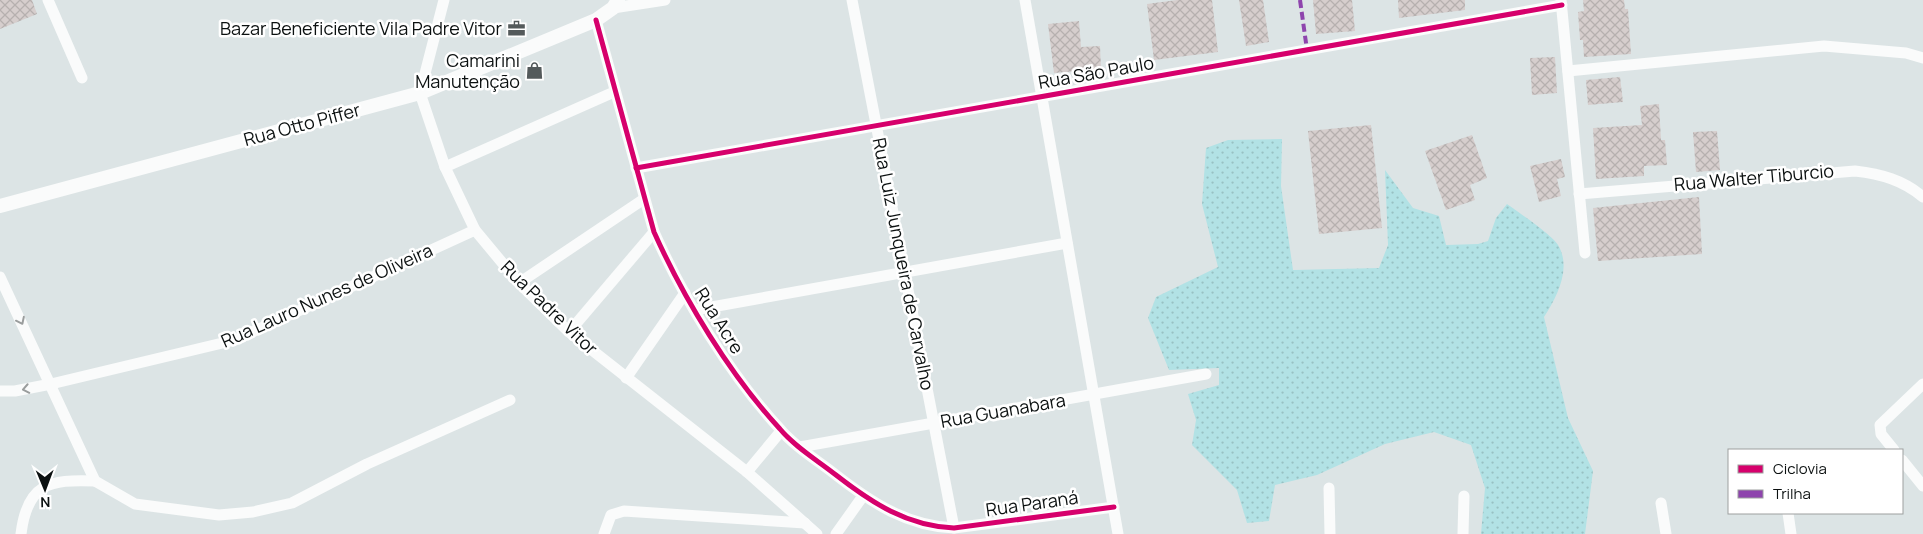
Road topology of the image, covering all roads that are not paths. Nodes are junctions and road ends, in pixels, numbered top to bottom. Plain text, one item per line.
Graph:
1 (48, 0) edge
2 (444, 0) edge
3 (665, 0) edge
4 (852, 0) edge
5 (1025, 0) edge
6 (1562, 3) edge
7 (616, 4) edge
8 (596, 20) junction
9 (1923, 58) edge
10 (1568, 71) junction
11 (82, 78) dead end
12 (614, 92) junction
13 (420, 93) junction
14 (1042, 96) junction
15 (876, 126) junction
16 (445, 167) junction
17 (636, 168) junction
18 (1579, 194) junction
19 (1923, 197) edge
20 (644, 199) junction
21 (0, 206) edge
22 (475, 230) junction
23 (654, 232) junction
24 (1068, 243) junction
25 (1585, 253) dead end
26 (904, 272) junction
27 (0, 277) edge
28 (520, 283) junction
29 (685, 293) junction
30 (695, 310) junction
31 (569, 332) junction
32 (1206, 374) dead end
33 (626, 378) junction
34 (51, 384) junction
35 (1923, 384) edge
36 (0, 391) edge
37 (1094, 396) junction
38 (510, 400) dead end
39 (933, 424) junction
40 (781, 431) junction
41 (800, 447) junction
42 (1893, 449) edge
43 (1903, 461) edge
44 (747, 472) junction
45 (95, 481) junction
46 (1923, 486) edge
47 (1329, 488) dead end
48 (863, 496) junction
49 (1464, 496) dead end
50 (1661, 503) dead end
51 (1114, 507) junction
52 (1788, 514) edge
53 (805, 523) junction
54 (952, 531) edge
55 (21, 534) edge
56 (604, 534) edge
57 (817, 534) edge
58 (836, 534) edge
59 (1118, 534) edge
60 (1330, 534) edge
61 (1463, 534) edge
62 (1666, 534) edge
63 (1792, 534) edge

1 - 11 street
2 - 13 street
3 - 7 street
4 - 15 street, Rua Luiz Junqueira de Carvalho
5 - 14 street
6 - 10 street
6 - 14 street, Rua São Paulo
7 - 8 street, Rua Otto Piffer
8 - 12 street, Rua Acre
8 - 13 street, Rua Otto Piffer
9 - 10 street
10 - 18 street
12 - 16 street
12 - 17 street, Rua Acre
13 - 16 street, Rua Padre Vitor
13 - 21 street, Rua Otto Piffer
14 - 15 street, Rua São Paulo
14 - 24 street
15 - 17 street, Rua São Paulo
15 - 26 street, Rua Luiz Junqueira de Carvalho
16 - 22 street, Rua Padre Vitor
17 - 20 street, Rua Acre
18 - 19 street, Rua Walter Tiburcio
18 - 25 street
20 - 23 street, Rua Acre
20 - 28 street
22 - 28 street, Rua Padre Vitor
22 - 34 street, Rua Lauro Nunes de Oliveira
23 - 29 street, Rua Acre
23 - 31 street
24 - 26 street
24 - 37 street
26 - 30 street
26 - 39 street, Rua Luiz Junqueira de Carvalho
27 -> 34 street
28 - 31 street, Rua Padre Vitor
29 - 30 street, Rua Acre
29 - 33 street
30 - 40 street, Rua Acre
31 - 33 street, Rua Padre Vitor
32 - 37 street, Rua Guanabara
33 - 44 street, Rua Padre Vitor
34 -> 36 street, Rua Lauro Nunes de Oliveira
34 - 45 street
35 - 42 street
37 - 39 street, Rua Guanabara
37 - 51 street
38 - 45 street
39 - 41 street, Rua Guanabara
39 - 54 street, Rua Luiz Junqueira de Carvalho
40 - 41 street, Rua Acre
40 - 44 street
41 - 48 street, Rua Acre
43 - 46 street
44 - 53 street, Rua Padre Vitor
45 - 55 street
47 - 60 street
48 - 54 street, Rua Acre
48 - 58 street
49 - 61 street
50 - 62 street
51 - 54 street, Rua Paraná
51 - 59 street
52 - 63 street
53 - 56 street
53 - 57 street, Rua Padre Vitor

